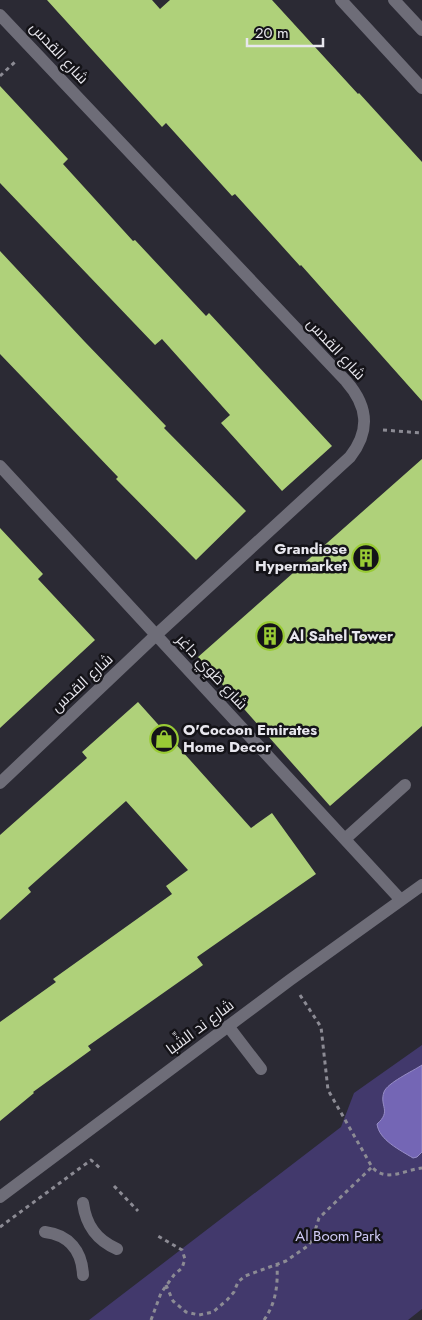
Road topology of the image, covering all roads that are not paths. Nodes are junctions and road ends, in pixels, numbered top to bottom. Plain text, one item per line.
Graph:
1 (340, 0) edge
2 (394, 0) edge
3 (0, 15) edge
4 (422, 30) edge
5 (422, 88) edge
6 (0, 466) edge
7 (156, 636) junction
8 (0, 783) edge
9 (405, 785) dead end
10 (344, 839) junction
11 (422, 885) edge
12 (400, 899) junction
13 (228, 1026) junction
14 (261, 1069) dead end
15 (0, 1198) edge
16 (83, 1203) dead end
17 (44, 1232) dead end
18 (117, 1249) dead end
19 (83, 1275) dead end

1 - 5 street
2 - 4 street
3 - 7 street, شارع القدس
6 - 7 street, شارع طَوِي داغِر
7 - 8 street, شارع القدس
7 - 10 street, شارع طَوِي داغِر
9 - 10 street
10 - 12 street, شارع طَوِي داغِر
11 - 12 street, شارع ند الشِّبا
12 - 13 street, شارع ند الشِّبا
13 - 14 street
13 - 15 street, شارع ند الشِّبا
16 - 18 street
17 - 19 street

